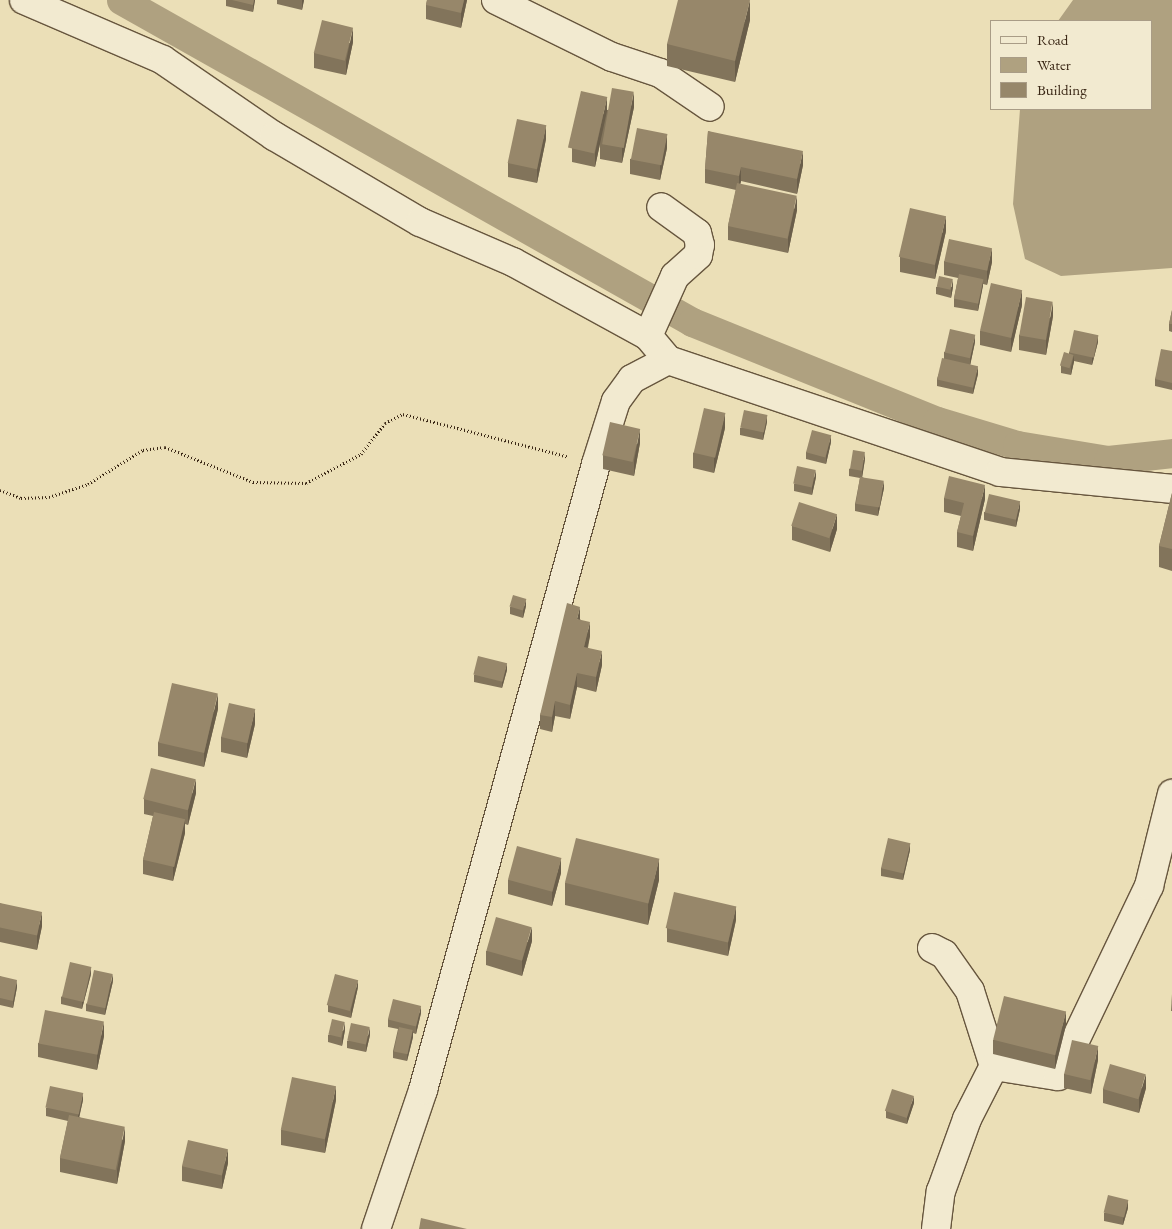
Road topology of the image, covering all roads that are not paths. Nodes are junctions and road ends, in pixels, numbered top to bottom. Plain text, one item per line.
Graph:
1 (24, 0) edge
2 (496, 0) edge
3 (710, 107) dead end
4 (662, 207) dead end
5 (652, 328) junction
6 (668, 360) junction
7 (1172, 489) edge
8 (1172, 794) edge
9 (932, 948) dead end
10 (994, 1066) junction
11 (376, 1229) edge
12 (936, 1229) edge

1 - 5 street
2 - 3 street
4 - 5 street
5 - 6 street
6 - 7 street
6 - 11 street
8 - 10 street
9 - 10 street
10 - 12 street

